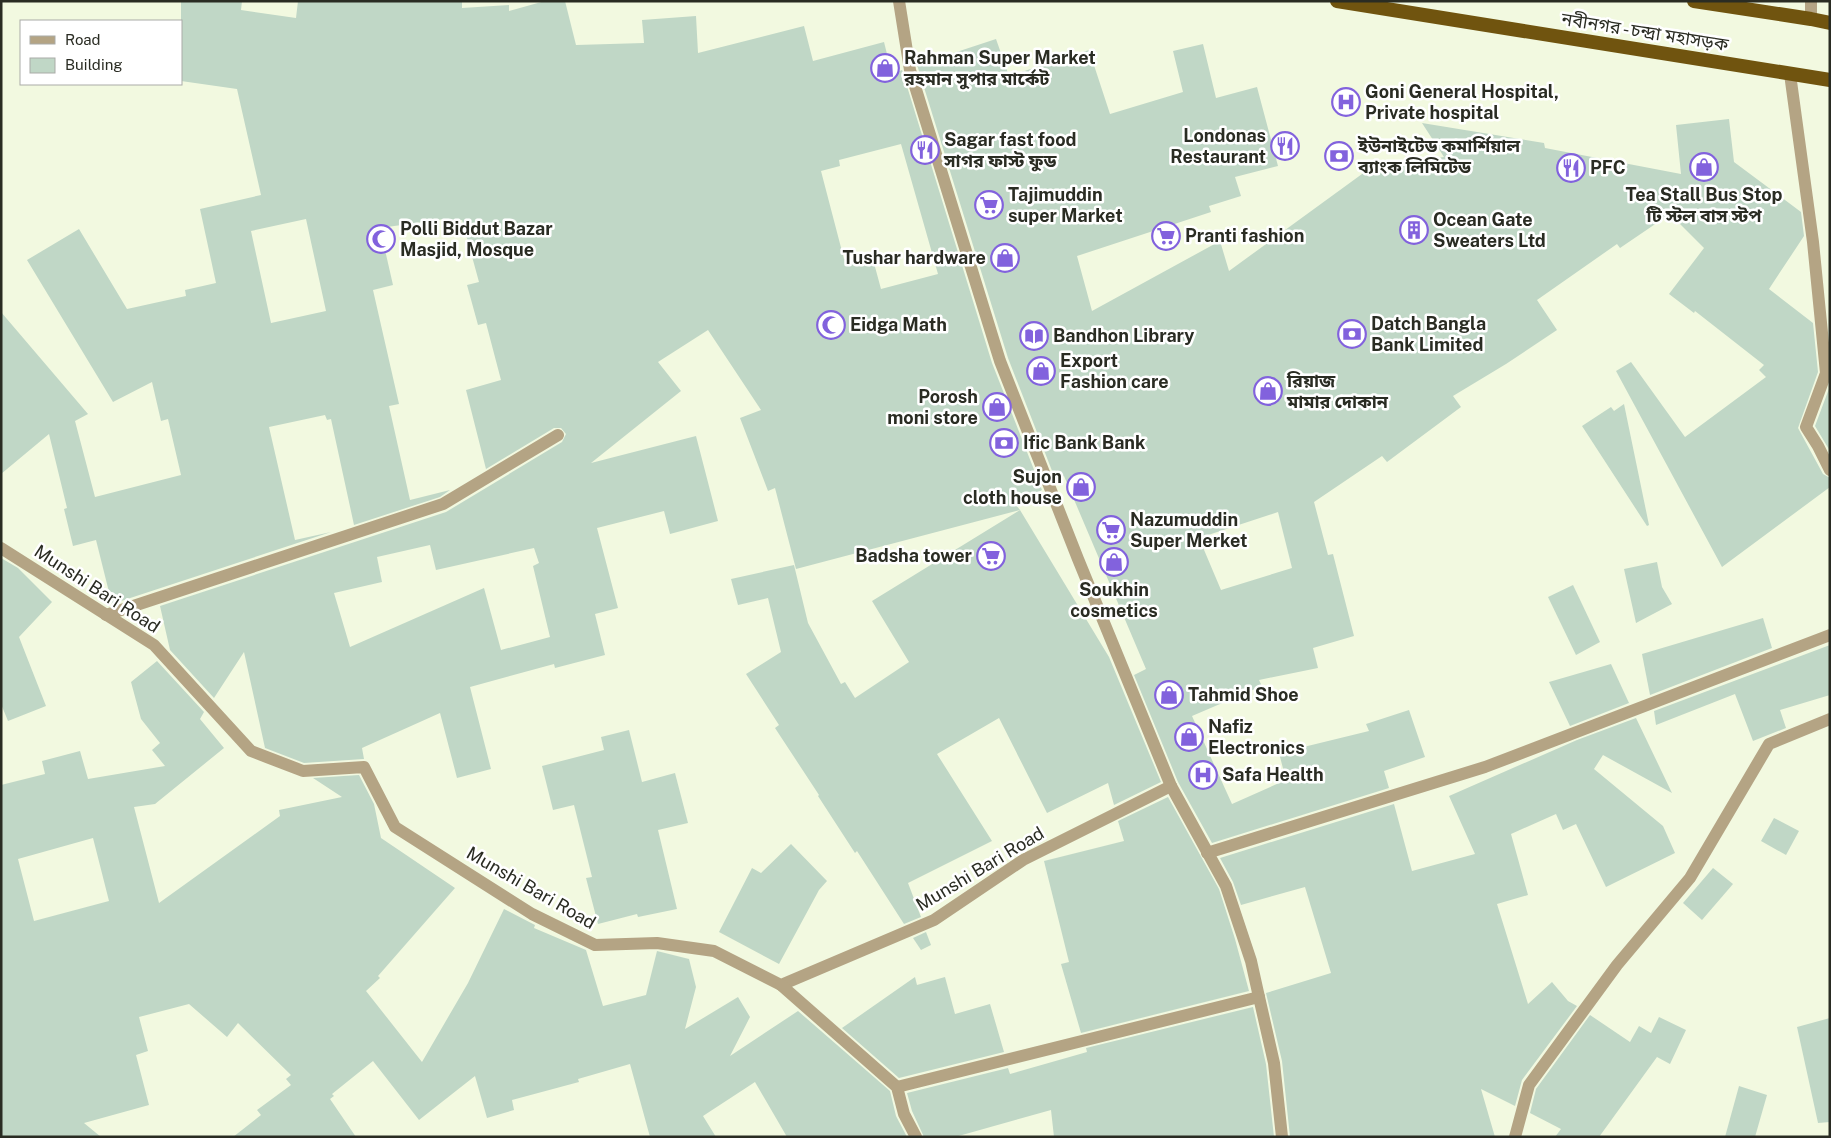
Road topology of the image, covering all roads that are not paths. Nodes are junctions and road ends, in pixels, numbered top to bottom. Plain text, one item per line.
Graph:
1 (899, 1) edge
2 (1336, 1) edge
3 (1694, 1) edge
4 (1811, 1) edge
5 (1811, 19) junction
6 (1830, 23) edge
7 (1790, 74) junction
8 (1830, 80) edge
9 (558, 436) dead end
10 (1830, 470) edge
11 (1, 548) edge
12 (106, 615) junction
13 (1830, 635) edge
14 (1830, 719) edge
15 (1171, 786) junction
16 (1207, 853) junction
17 (782, 984) junction
18 (1259, 997) junction
19 (897, 1087) junction
20 (916, 1137) edge
21 (1282, 1137) edge
22 (1515, 1137) edge

1 - 15 street
2 - 7 highway, নবীনগর - চন্দ্রা মহাসড়ক
3 - 5 highway
4 - 5 street
5 - 6 highway
7 - 8 highway, নবীনগর - চন্দ্রা মহাসড়ক
7 - 10 street
9 - 12 street
11 - 12 street, Munshi Bari Road
12 - 17 street, Munshi Bari Road
13 - 16 street
14 - 22 street
15 - 16 street
15 - 17 street, Munshi Bari Road
16 - 18 street
17 - 19 street
18 - 19 street
18 - 21 street
19 - 20 street

